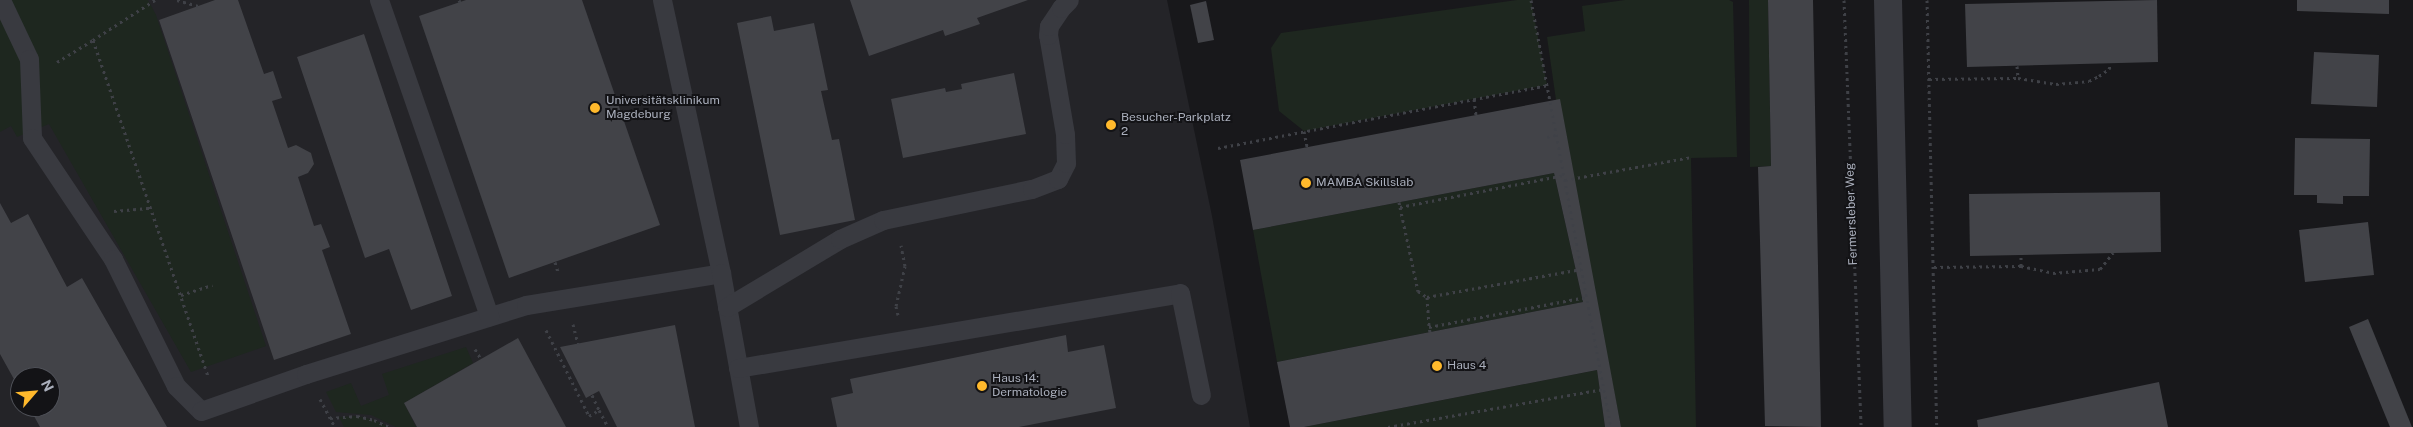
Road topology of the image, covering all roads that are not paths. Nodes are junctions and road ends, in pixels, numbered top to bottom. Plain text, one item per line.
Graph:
1 (1, 0) edge
2 (380, 0) edge
3 (662, 0) edge
4 (1069, 0) edge
5 (1888, 0) edge
6 (721, 273) junction
7 (727, 306) junction
8 (489, 316) junction
9 (738, 368) junction
10 (1201, 395) dead end
11 (749, 427) edge
12 (1898, 427) edge

1 - 8 lane
2 - 8 lane
3 - 6 lane
4 - 7 lane
5 - 12 street
6 - 7 lane
6 - 8 lane
7 - 9 lane
9 - 10 lane
9 - 11 lane

